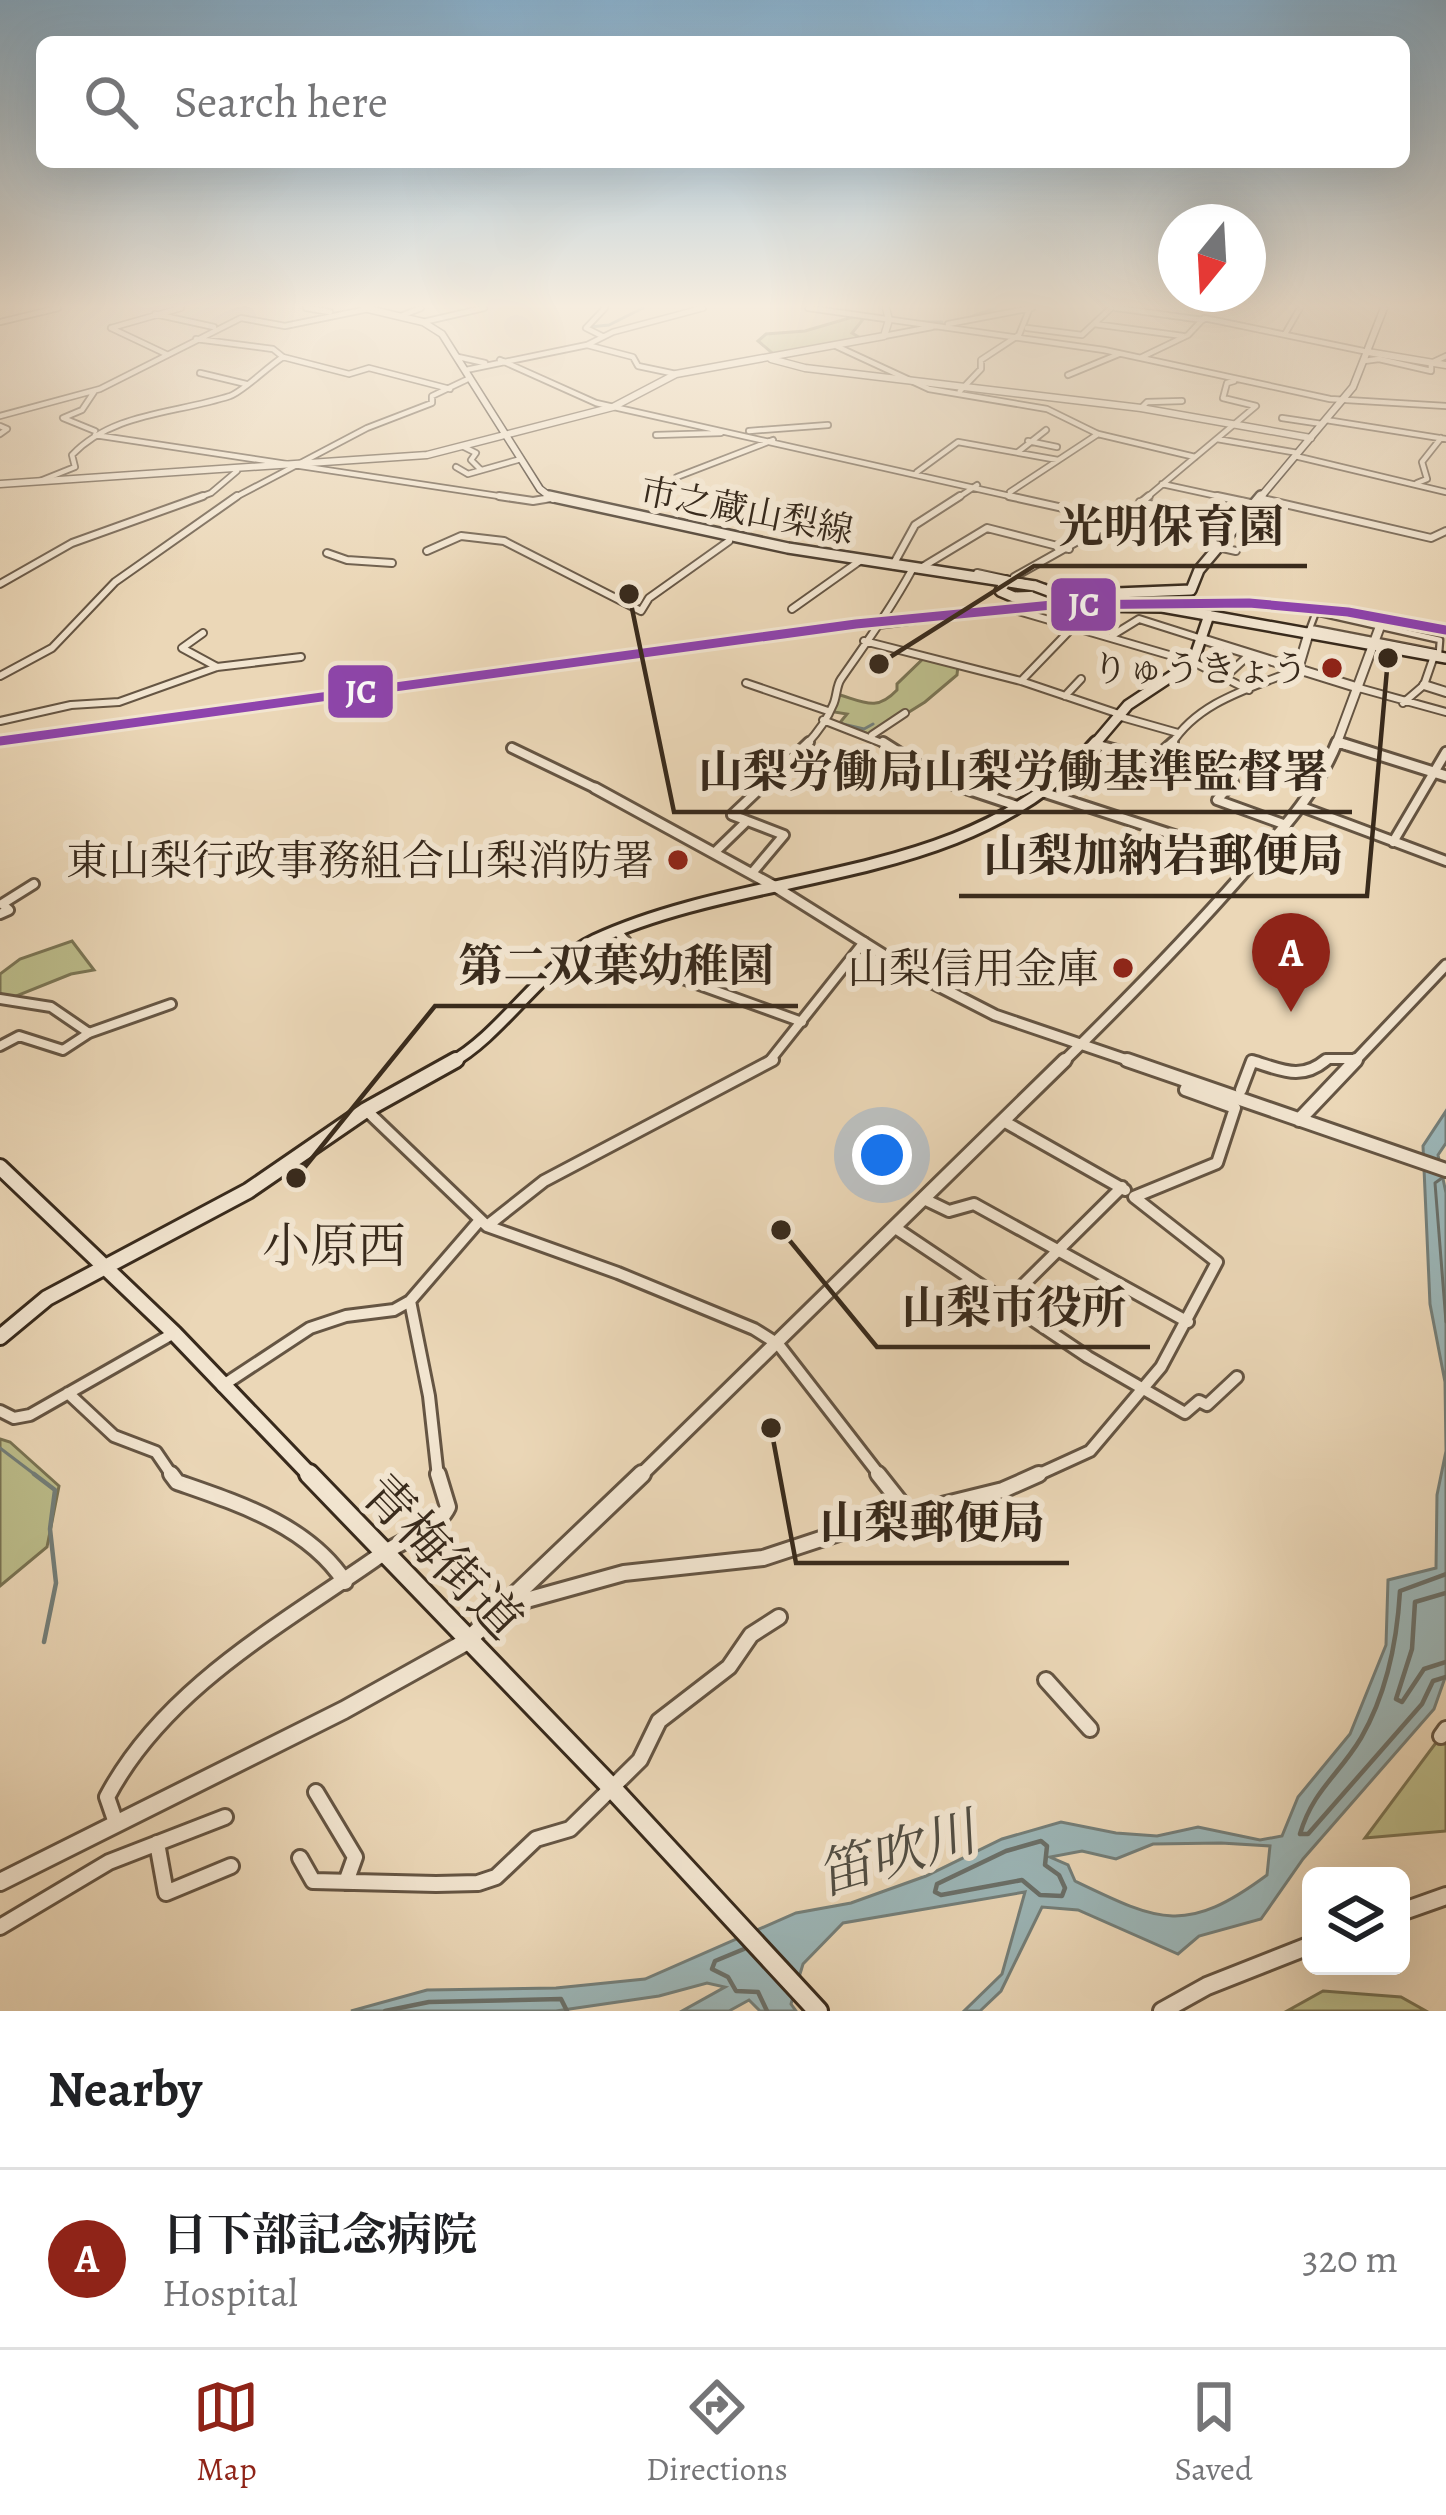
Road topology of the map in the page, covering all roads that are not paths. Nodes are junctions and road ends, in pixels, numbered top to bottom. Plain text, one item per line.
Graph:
1 (55, 402) edge
2 (87, 402) edge
3 (208, 402) edge
4 (432, 402) edge
5 (485, 402) edge
6 (601, 402) edge
7 (623, 402) edge
8 (998, 402) edge
9 (1092, 402) edge
10 (1150, 402) edge
11 (1239, 402) edge
12 (1331, 402) edge
13 (1340, 404) junction
14 (1446, 406) edge
15 (613, 407) junction
16 (1142, 408) junction
17 (0, 416) edge
18 (1282, 418) dead end
19 (1324, 422) junction
20 (827, 424) dead end
21 (1236, 424) junction
22 (1046, 430) dead end
23 (735, 432) junction
24 (95, 433) junction
25 (1098, 434) junction
26 (656, 435) dead end
27 (507, 437) junction
28 (1311, 438) junction
29 (1443, 438) edge
30 (773, 440) junction
31 (1216, 440) junction
32 (1028, 442) junction
33 (464, 447) junction
34 (1058, 447) dead end
35 (1018, 452) junction
36 (1297, 454) junction
37 (1195, 457) junction
38 (520, 459) junction
39 (1058, 460) junction
40 (290, 467) junction
41 (456, 467) dead end
42 (481, 470) junction
43 (237, 471) junction
44 (917, 472) junction
45 (676, 478) dead end
46 (40, 482) junction
47 (0, 484) edge
48 (1162, 484) junction
49 (1414, 484) junction
50 (977, 485) junction
51 (1010, 492) junction
52 (1446, 492) edge
53 (551, 498) junction
54 (1257, 501) junction
55 (1140, 502) junction
56 (599, 512) dead end
57 (1117, 520) junction
58 (1239, 523) junction
59 (1446, 531) edge
60 (729, 541) dead end
61 (1218, 547) junction
62 (1069, 549) junction
63 (427, 551) dead end
64 (1236, 551) dead end
65 (327, 553) dead end
66 (859, 561) junction
67 (392, 563) dead end
68 (892, 565) junction
69 (914, 569) junction
70 (1007, 581) junction
71 (0, 584) edge
72 (1017, 587) dead end
73 (1075, 594) junction
74 (792, 609) dead end
75 (1210, 615) junction
76 (902, 620) junction
77 (878, 625) junction
78 (1075, 625) junction
79 (920, 629) dead end
80 (1310, 632) junction
81 (203, 633) dead end
82 (1413, 633) junction
83 (1113, 635) junction
84 (1376, 638) junction
85 (1202, 640) junction
86 (864, 641) junction
87 (1405, 645) junction
88 (1250, 654) junction
89 (1434, 656) junction
90 (301, 657) dead end
91 (1446, 658) edge
92 (1193, 662) junction
93 (218, 667) junction
94 (1298, 669) junction
95 (1429, 672) junction
96 (0, 676) edge
97 (1225, 676) junction
98 (1446, 676) edge
99 (1082, 679) dead end
100 (1021, 681) junction
101 (746, 683) dead end
102 (1424, 685) junction
103 (1359, 688) junction
104 (1249, 690) junction
105 (1446, 692) edge
106 (1065, 696) junction
107 (1403, 703) junction
108 (905, 712) dead end
109 (1446, 712) edge
110 (1119, 715) junction
111 (825, 716) junction
112 (0, 721) edge
113 (1178, 733) junction
114 (872, 735) junction
115 (1338, 742) junction
116 (1095, 744) junction
117 (512, 748) dead end
118 (1446, 752) edge
119 (994, 757) dead end
120 (1153, 760) junction
121 (1441, 774) edge
122 (1057, 780) junction
123 (596, 788) joint
124 (1042, 792) junction
125 (1021, 807) junction
126 (1302, 807) junction
127 (747, 821) junction
128 (1286, 825) junction
129 (1394, 842) junction
130 (715, 852) junction
131 (1254, 861) junction
132 (1446, 861) edge
133 (752, 873) junction
134 (34, 884) dead end
135 (774, 886) junction
136 (0, 914) edge
137 (616, 931) junction
138 (864, 942) junction
139 (1446, 965) edge
140 (0, 999) edge
141 (171, 1004) dead end
142 (802, 1022) junction
143 (89, 1033) junction
144 (0, 1046) edge
145 (1080, 1047) junction
146 (1356, 1059) junction
147 (1188, 1083) junction
148 (1241, 1090) dead end
149 (366, 1110) junction
150 (1005, 1122) junction
151 (1303, 1122) junction
152 (0, 1167) edge
153 (1446, 1170) edge
154 (1122, 1187) junction
155 (1134, 1197) junction
156 (926, 1200) junction
157 (483, 1223) junction
158 (897, 1228) junction
159 (1058, 1252) junction
160 (106, 1266) junction
161 (410, 1300) junction
162 (1006, 1302) junction
163 (1189, 1322) junction
164 (174, 1333) junction
165 (0, 1337) edge
166 (778, 1344) junction
167 (1237, 1378) dead end
168 (222, 1386) junction
169 (1142, 1387) junction
170 (68, 1393) junction
171 (0, 1411) edge
172 (908, 1512) junction
173 (382, 1551) junction
174 (345, 1582) junction
175 (507, 1605) junction
176 (778, 1617) dead end
177 (466, 1642) junction
178 (1046, 1680) dead end
179 (1090, 1729) dead end
180 (611, 1787) junction
181 (316, 1792) dead end
182 (225, 1816) dead end
183 (116, 1823) junction
184 (157, 1844) junction
185 (300, 1858) dead end
186 (231, 1866) dead end
187 (0, 1882) edge
188 (346, 1882) junction
189 (1446, 1896) edge
190 (1410, 1909) edge
191 (0, 1927) edge
192 (1302, 1949) edge
193 (818, 2011) edge
194 (1162, 2011) edge

1 - 17 street
2 - 24 street
3 - 24 street
4 - 40 street
5 - 27 main road
6 - 15 street
7 - 15 street
8 - 25 street
9 - 16 street
10 - 16 street
11 - 21 street
12 - 13 street
13 - 14 street
13 - 19 main road
15 - 23 street
15 - 27 street
16 - 21 street
18 - 19 street
19 - 28 main road
19 - 29 street
20 - 23 street
21 - 28 street
21 - 31 street
22 - 32 street
23 - 26 street
23 - 30 street
24 - 40 street
24 - 46 street
25 - 37 street
25 - 39 street
27 - 33 street
27 - 38 main road
28 - 36 main road
29 - 49 street
30 - 44 street
30 - 45 street
31 - 36 street
31 - 37 street
32 - 34 street
32 - 35 street
33 - 40 street
33 - 42 street
35 - 39 street
35 - 44 street
36 - 49 street
36 - 54 main road
37 - 48 street
38 - 42 street
38 - 53 main road
39 - 51 street
40 - 43 street
40 - 53 street
40 - 96 street
41 - 42 street
43 - 46 street
43 - 71 street
44 - 50 street
46 - 47 street
48 - 54 street
48 - 55 street
49 - 52 street
50 - 51 street
50 - 68 street
51 - 57 street
53 - 66 main road, 市之蔵山梨線
54 - 58 main road
54 - 59 street
55 - 57 street
55 - 58 street
56 - 66 street
57 - 62 street
58 - 61 main road
60 - 63 street
61 - 64 street
61 - 73 main road
62 - 69 street
62 - 70 street
65 - 67 street
66 - 68 main road, 市之蔵山梨線
66 - 69 street
66 - 74 street
68 - 69 main road, 市之蔵山梨線
69 - 70 street
69 - 70 main road, 市之蔵山梨線
69 - 77 street
70 - 72 street
70 - 73 street
70 - 73 main road
70 - 75 main road, 市之蔵山梨線, bridge
75 - 80 main road, 市之蔵山梨線
75 - 85 main road
76 - 77 street
76 - 78 street
76 - 79 street
77 - 86 street
78 - 83 street
78 - 100 street
80 - 84 main road, 市之蔵山梨線
80 - 94 street
81 - 93 street
82 - 84 street
82 - 87 street
82 - 87 street
83 - 85 street
83 - 92 street
84 - 87 street
84 - 89 main road, 市之蔵山梨線
84 - 103 street
85 - 88 street
85 - 92 main road
86 - 100 street
86 - 111 street
88 - 94 street
88 - 97 street
89 - 91 main road, 市之蔵山梨線
89 - 95 street
90 - 93 street
92 - 97 street
92 - 110 main road
93 - 112 street
94 - 103 street
94 - 104 street
95 - 98 street
95 - 102 street
97 - 104 street
99 - 106 street
100 - 106 street
101 - 111 street
102 - 105 street
102 - 107 street
103 - 107 street
103 - 115 street
104 - 113 street
106 - 110 street
107 - 109 street
108 - 114 street
110 - 113 street
110 - 116 main road
111 - 114 street
111 - 127 street
113 - 120 street
114 - 125 street
115 - 121 street
115 - 126 street
116 - 120 street
116 - 122 main road
117 - 123 street
118 - 121 street
119 - 122 street
120 - 128 street
121 - 129 street
122 - 124 main road
123 - 130 street
124 - 125 main road
124 - 131 street
125 - 135 main road
126 - 128 street
126 - 129 street
127 - 130 street
127 - 133 street
128 - 131 street
129 - 132 street
130 - 133 street
131 - 145 street
133 - 135 street
134 - 136 street
135 - 137 main road
135 - 138 street
137 - 142 street
137 - 149 main road
138 - 142 street
138 - 145 street
139 - 146 street
140 - 143 street
141 - 143 street
142 - 157 street
143 - 144 street
145 - 147 street
145 - 150 street
146 - 148 street
146 - 151 street
147 - 151 street
147 - 155 street
149 - 157 street
149 - 160 main road
150 - 154 street
150 - 156 street
151 - 153 street
152 - 160 main road, 青梅街道
154 - 155 street
154 - 159 street
155 - 163 street
156 - 158 street
156 - 159 street
157 - 161 street
157 - 166 street
158 - 162 street
158 - 166 street
159 - 162 street
159 - 163 street
160 - 164 main road, 青梅街道
160 - 165 main road
161 - 168 street
161 - 173 street
162 - 169 street
163 - 169 street
164 - 168 main road, 青梅街道
164 - 170 street
166 - 172 street
166 - 175 street
167 - 169 street
168 - 173 main road, 青梅街道
169 - 172 street
170 - 171 street
170 - 174 street
172 - 175 street
173 - 174 street
173 - 177 main road, 青梅街道
174 - 183 street
175 - 177 street
176 - 180 street
177 - 180 main road, 青梅街道
177 - 183 street
178 - 179 street
180 - 188 street
180 - 193 main road, 青梅街道
181 - 188 street
182 - 184 street
183 - 187 street
184 - 186 street
184 - 191 street
185 - 188 street
189 - 190 street
192 - 194 street

